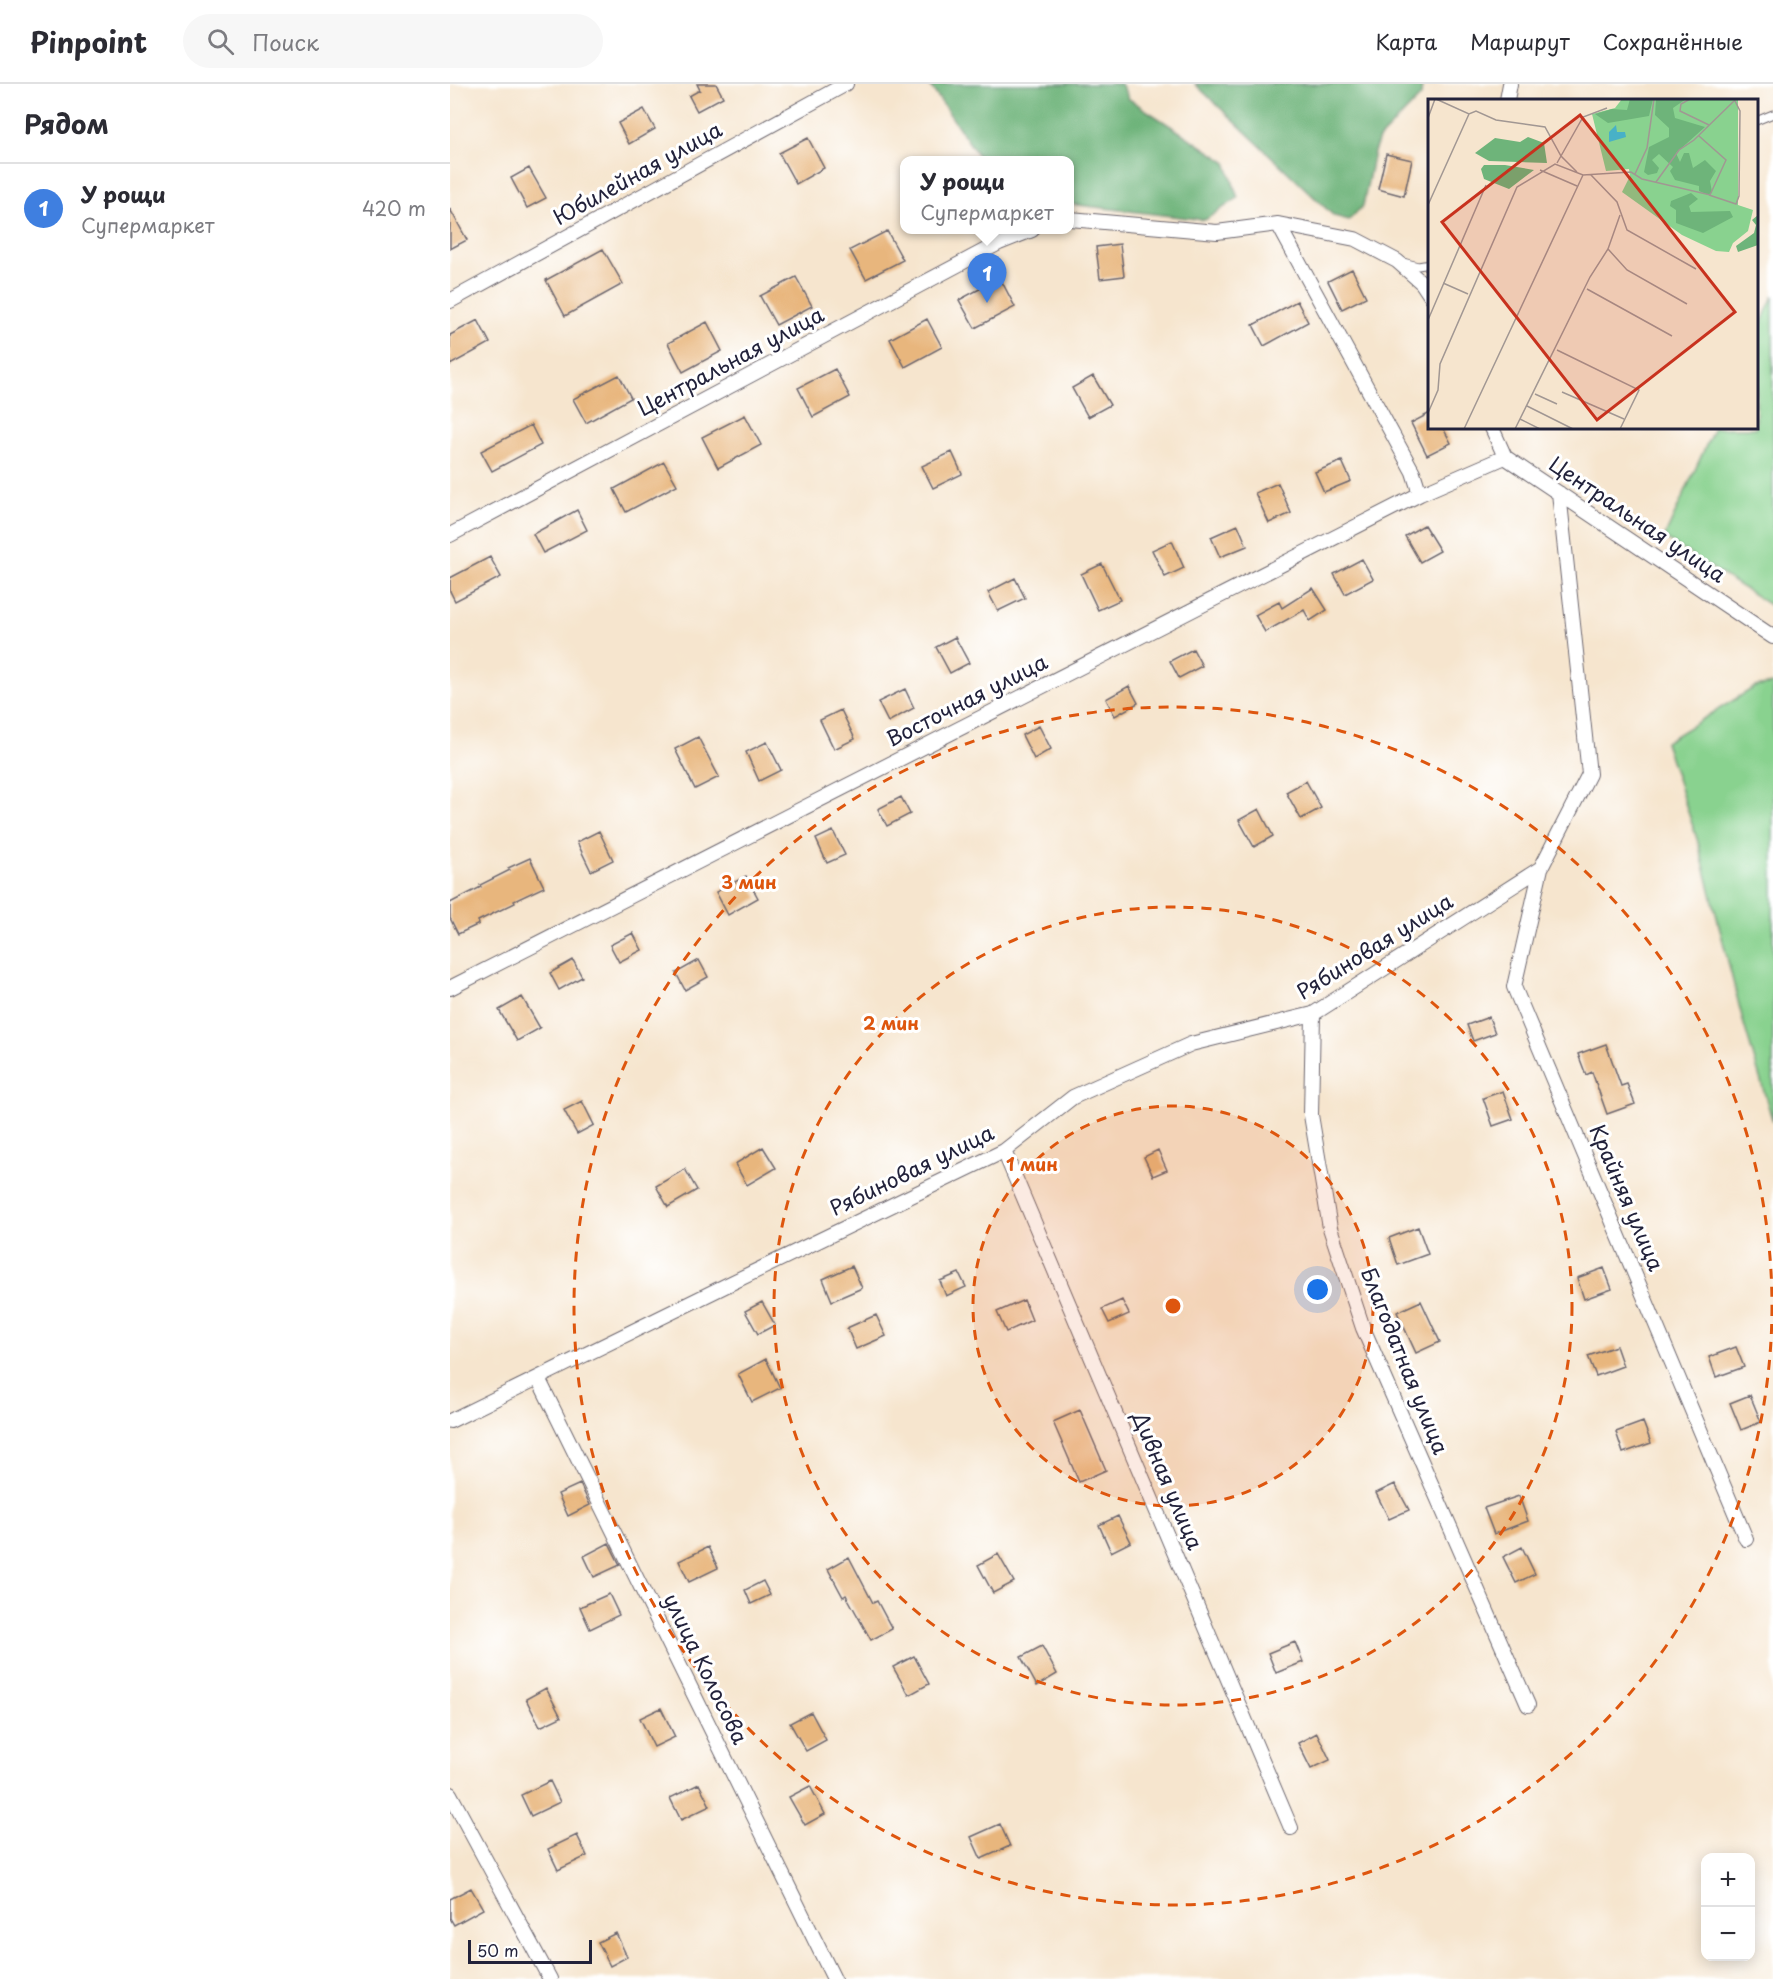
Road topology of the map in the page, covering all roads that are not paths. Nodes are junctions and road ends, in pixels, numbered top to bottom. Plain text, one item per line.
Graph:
1 (846, 84) edge
2 (1510, 84) edge
3 (1507, 99) edge
4 (1773, 114) edge
5 (1758, 120) edge
6 (1074, 219) edge
7 (1278, 224) junction
8 (1022, 234) edge
9 (1397, 261) junction
10 (1428, 264) edge
11 (1428, 292) edge
12 (450, 301) edge
13 (1492, 429) edge
14 (1505, 458) junction
15 (1559, 493) junction
16 (1420, 494) junction
17 (450, 535) edge
18 (1773, 637) edge
19 (1541, 868) junction
20 (450, 988) edge
21 (1312, 1014) junction
22 (1004, 1151) junction
23 (538, 1378) junction
24 (450, 1421) edge
25 (1746, 1539) dead end
26 (1528, 1705) dead end
27 (450, 1794) edge
28 (1291, 1828) dead end
29 (550, 1979) edge
30 (834, 1979) edge

1 - 12 street, Юбилейная улица
2 - 3 street
4 - 5 lane
6 - 7 street
7 - 9 street
7 - 16 street
8 - 17 street, Центральная улица
9 - 10 lane
9 - 11 street
13 - 14 street
14 - 15 street, Центральная улица
14 - 16 street, Восточная улица
15 - 18 street, Центральная улица
15 - 19 street, Крайняя улица
16 - 20 street, Восточная улица
19 - 21 street, Рябиновая улица
19 - 25 street, Крайняя улица
21 - 22 street, Рябиновая улица
21 - 26 street, Благодатная улица
22 - 23 street, Рябиновая улица
22 - 28 street, Дивная улица
23 - 24 street, Рябиновая улица
23 - 30 street, улица Колосова
27 - 29 street

